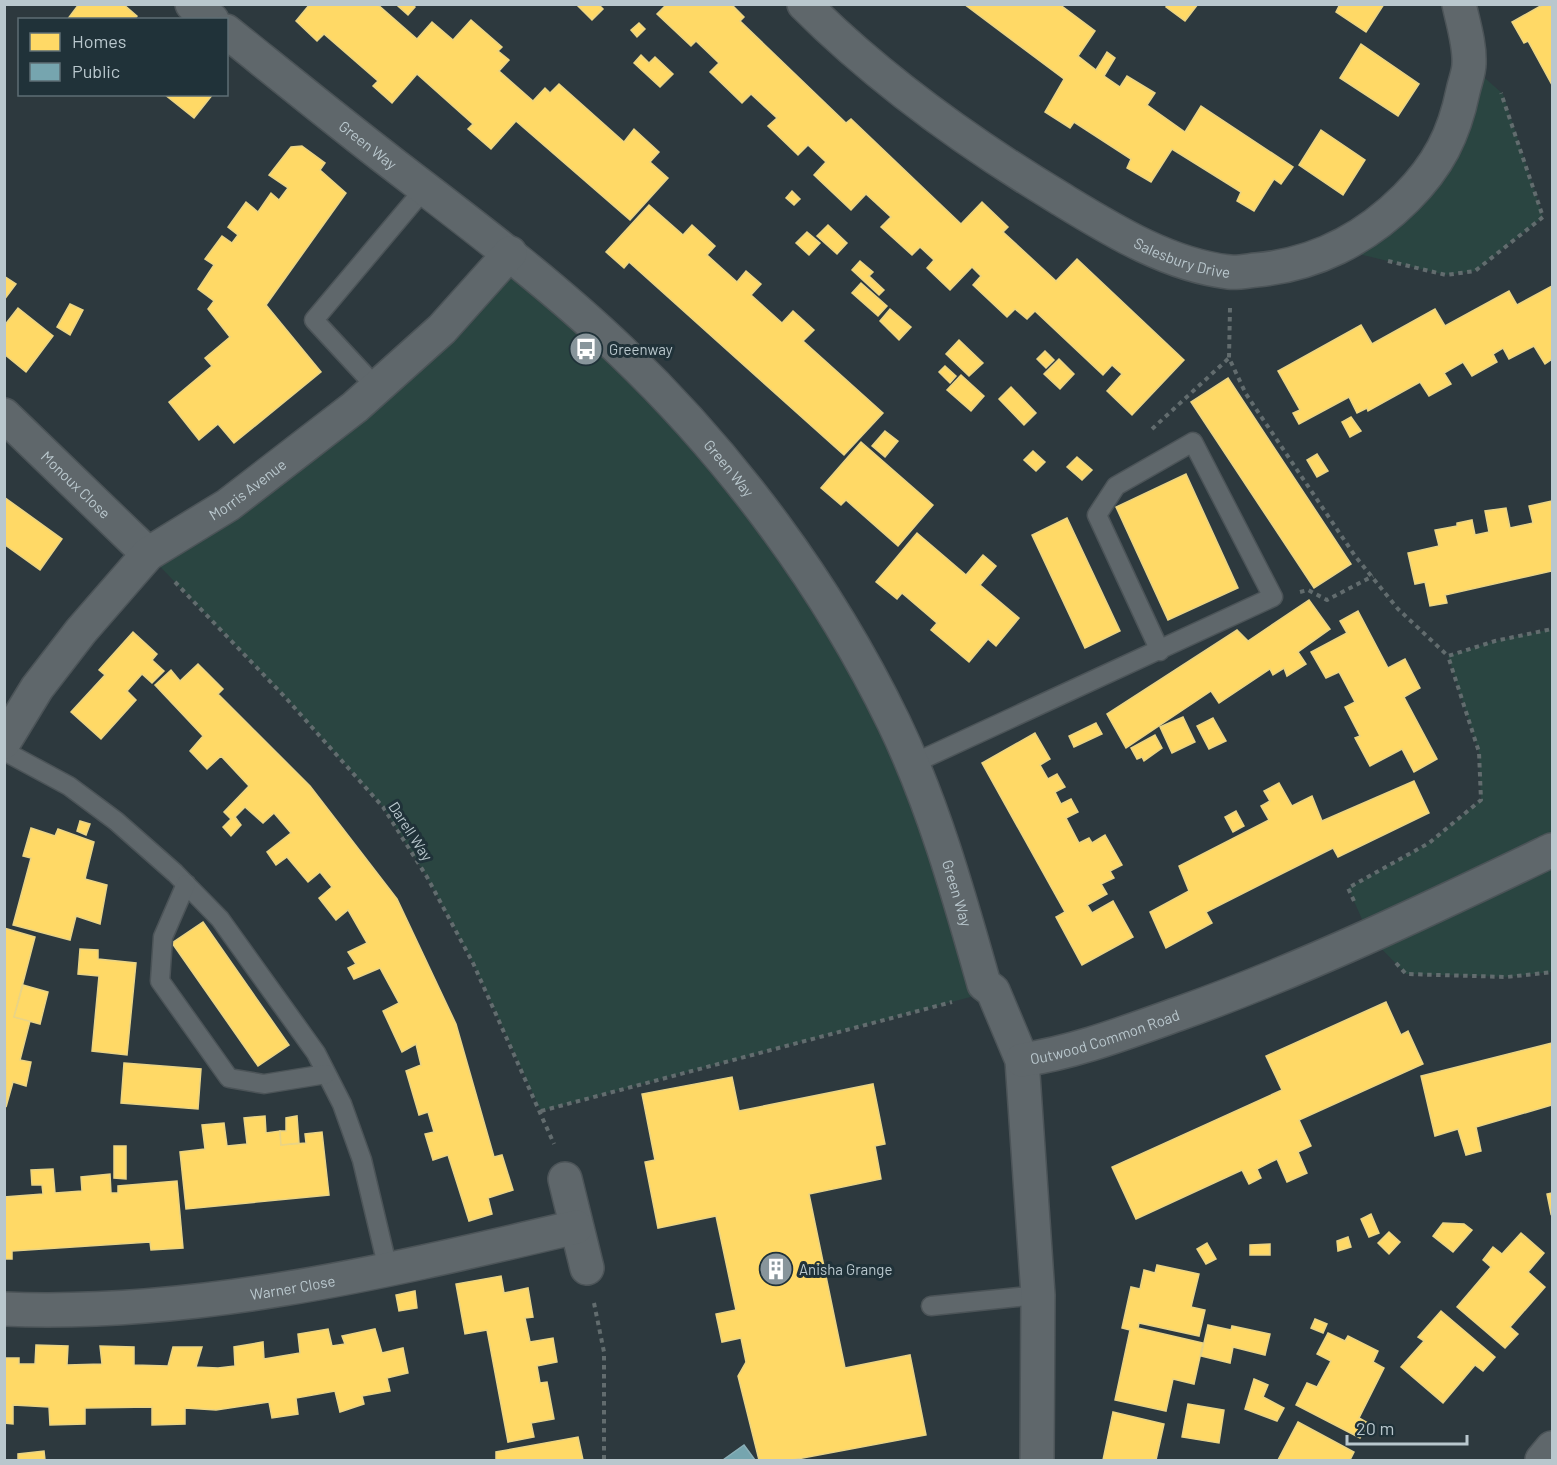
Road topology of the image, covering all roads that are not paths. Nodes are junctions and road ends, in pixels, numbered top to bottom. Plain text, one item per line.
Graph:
1 (192, 4) edge
2 (804, 4) edge
3 (1459, 4) edge
4 (210, 18) edge
5 (228, 33) edge
6 (425, 188) junction
7 (510, 253) junction
8 (376, 387) junction
9 (4, 415) edge
10 (148, 554) junction
11 (1160, 651) junction
12 (4, 742) edge
13 (4, 751) edge
14 (912, 764) junction
15 (1552, 849) edge
16 (186, 884) junction
17 (1022, 1060) junction
18 (327, 1074) junction
19 (565, 1179) road end
20 (576, 1227) junction
21 (587, 1268) road end
22 (388, 1269) junction
23 (1038, 1295) junction
24 (931, 1306) dead end
25 (4, 1309) edge
26 (1552, 1448) edge
27 (1037, 1461) edge
28 (1542, 1461) edge

1 - 4 street
2 - 3 street, Salesbury Drive
5 - 6 street, Green Way
6 - 7 street, Green Way
6 - 8 lane
7 - 8 street, Morris Avenue
7 - 14 street, Green Way
8 - 10 street, Morris Avenue
9 - 10 street, Monoux Close
10 - 12 street, Morris Avenue
11 - 11 lane
11 - 14 lane
13 - 16 lane
14 - 17 street, Green Way
15 - 17 street, Outwood Common Road
16 - 18 lane
16 - 18 lane
17 - 23 street, Outwood Common Road
18 - 22 lane
19 - 20 street
20 - 21 street
20 - 22 street, Warner Close
22 - 25 street, Warner Close
23 - 24 lane
23 - 27 street, Outwood Common Road
26 - 28 street

